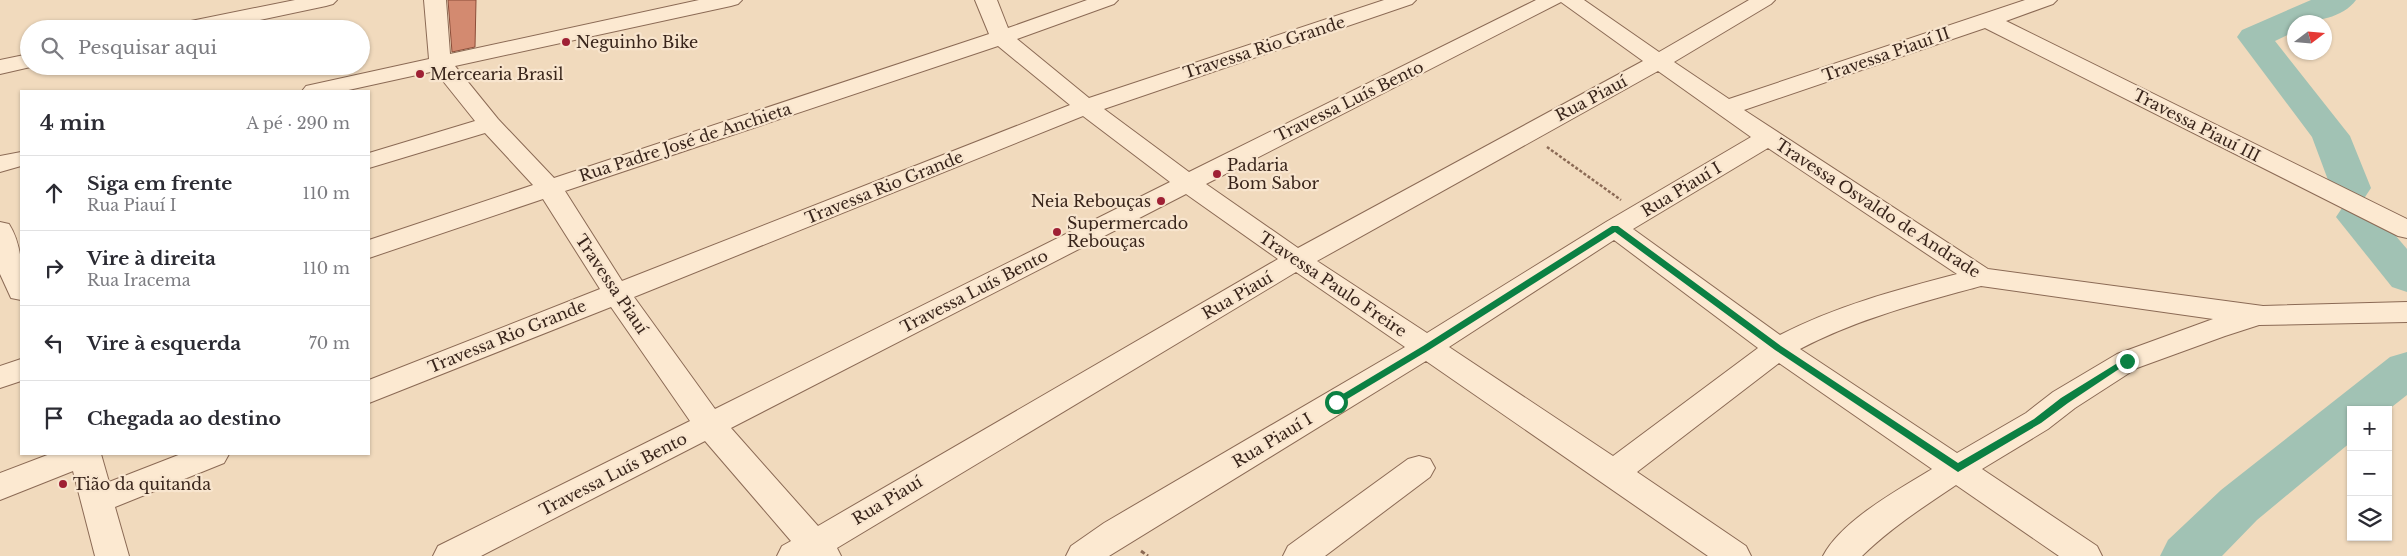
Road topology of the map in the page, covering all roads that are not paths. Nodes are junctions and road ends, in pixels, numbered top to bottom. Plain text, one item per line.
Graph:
1 (326, 0) edge
2 (435, 0) edge
3 (731, 0) edge
4 (986, 0) edge
5 (1107, 0) edge
6 (1405, 0) edge
7 (1552, 0) edge
8 (1570, 0) edge
9 (1764, 0) edge
10 (2046, 0) edge
11 (1992, 10) edge
12 (229, 20) edge
13 (1002, 38) junction
14 (1659, 61) junction
15 (440, 62) junction
16 (20, 63) edge
17 (0, 67) edge
18 (318, 90) edge
19 (1086, 107) junction
20 (1727, 108) junction
21 (490, 124) junction
22 (1768, 137) junction
23 (20, 160) edge
24 (370, 161) edge
25 (0, 164) edge
26 (1186, 182) junction
27 (549, 187) junction
28 (1615, 228) junction
29 (0, 230) edge
30 (2407, 230) edge
31 (370, 249) edge
32 (1297, 260) junction
33 (13, 274) edge
34 (1981, 277) junction
35 (616, 293) junction
36 (2407, 312) edge
37 (2263, 316) junction
38 (1426, 348) junction
39 (1778, 348) junction
40 (20, 370) edge
41 (0, 377) edge
42 (370, 392) edge
43 (710, 426) junction
44 (81, 455) edge
45 (84, 455) edge
46 (210, 455) edge
47 (1419, 468) dead end
48 (1958, 468) junction
49 (1614, 473) junction
50 (0, 487) edge
51 (98, 500) junction
52 (810, 552) edge
53 (112, 556) edge
54 (450, 556) edge
55 (1083, 556) edge
56 (1300, 556) edge
57 (1734, 556) edge
58 (1840, 556) edge
59 (2085, 556) edge

1 - 12 street
2 - 15 street
3 - 15 street
4 - 13 street, Travessa Paulo Freire
5 - 13 street, Rua Padre José de Anchieta
6 - 19 street, Travessa Rio Grande
7 - 26 street, Travessa Luís Bento
8 - 14 street, Travessa Osvaldo de Andrade
9 - 14 street, Rua Piauí
10 - 11 street, Travessa Piauí II
11 - 20 street, Travessa Piauí II
11 - 30 street, Travessa Piauí III
13 - 19 street, Travessa Paulo Freire
13 - 27 street, Rua Padre José de Anchieta
14 - 20 street, Travessa Osvaldo de Andrade
14 - 32 street, Rua Piauí
15 - 18 street
15 - 21 street, Travessa Piauí
16 - 17 street
19 - 26 street, Travessa Paulo Freire
19 - 35 street, Travessa Rio Grande
20 - 22 street, Travessa Osvaldo de Andrade
21 - 24 street
21 - 27 street, Travessa Piauí
22 - 28 street, Rua Piauí I
22 - 34 street, Travessa Osvaldo de Andrade
23 - 25 street
26 - 32 street, Travessa Paulo Freire
26 - 43 street, Travessa Luís Bento
27 - 31 street, Rua Padre José de Anchieta
27 - 35 street, Travessa Piauí
28 - 38 street, Rua Piauí I
28 - 39 street
29 - 33 street
32 - 38 street, Travessa Paulo Freire
32 - 52 street, Rua Piauí
34 - 37 street, Travessa Osvaldo de Andrade
34 - 39 street
35 - 42 street, Travessa Rio Grande
35 - 43 street, Travessa Piauí
36 - 37 street, Travessa Osvaldo de Andrade
37 - 48 street
38 - 49 street, Travessa Paulo Freire
38 - 55 street, Rua Piauí I
39 - 48 street
39 - 49 street
40 - 41 street
43 - 52 street, Travessa Piauí
43 - 54 street, Travessa Luís Bento
44 - 50 street
45 - 51 street
46 - 51 street
47 - 56 street
48 - 58 street
48 - 59 street
49 - 57 street, Travessa Paulo Freire
51 - 53 street

